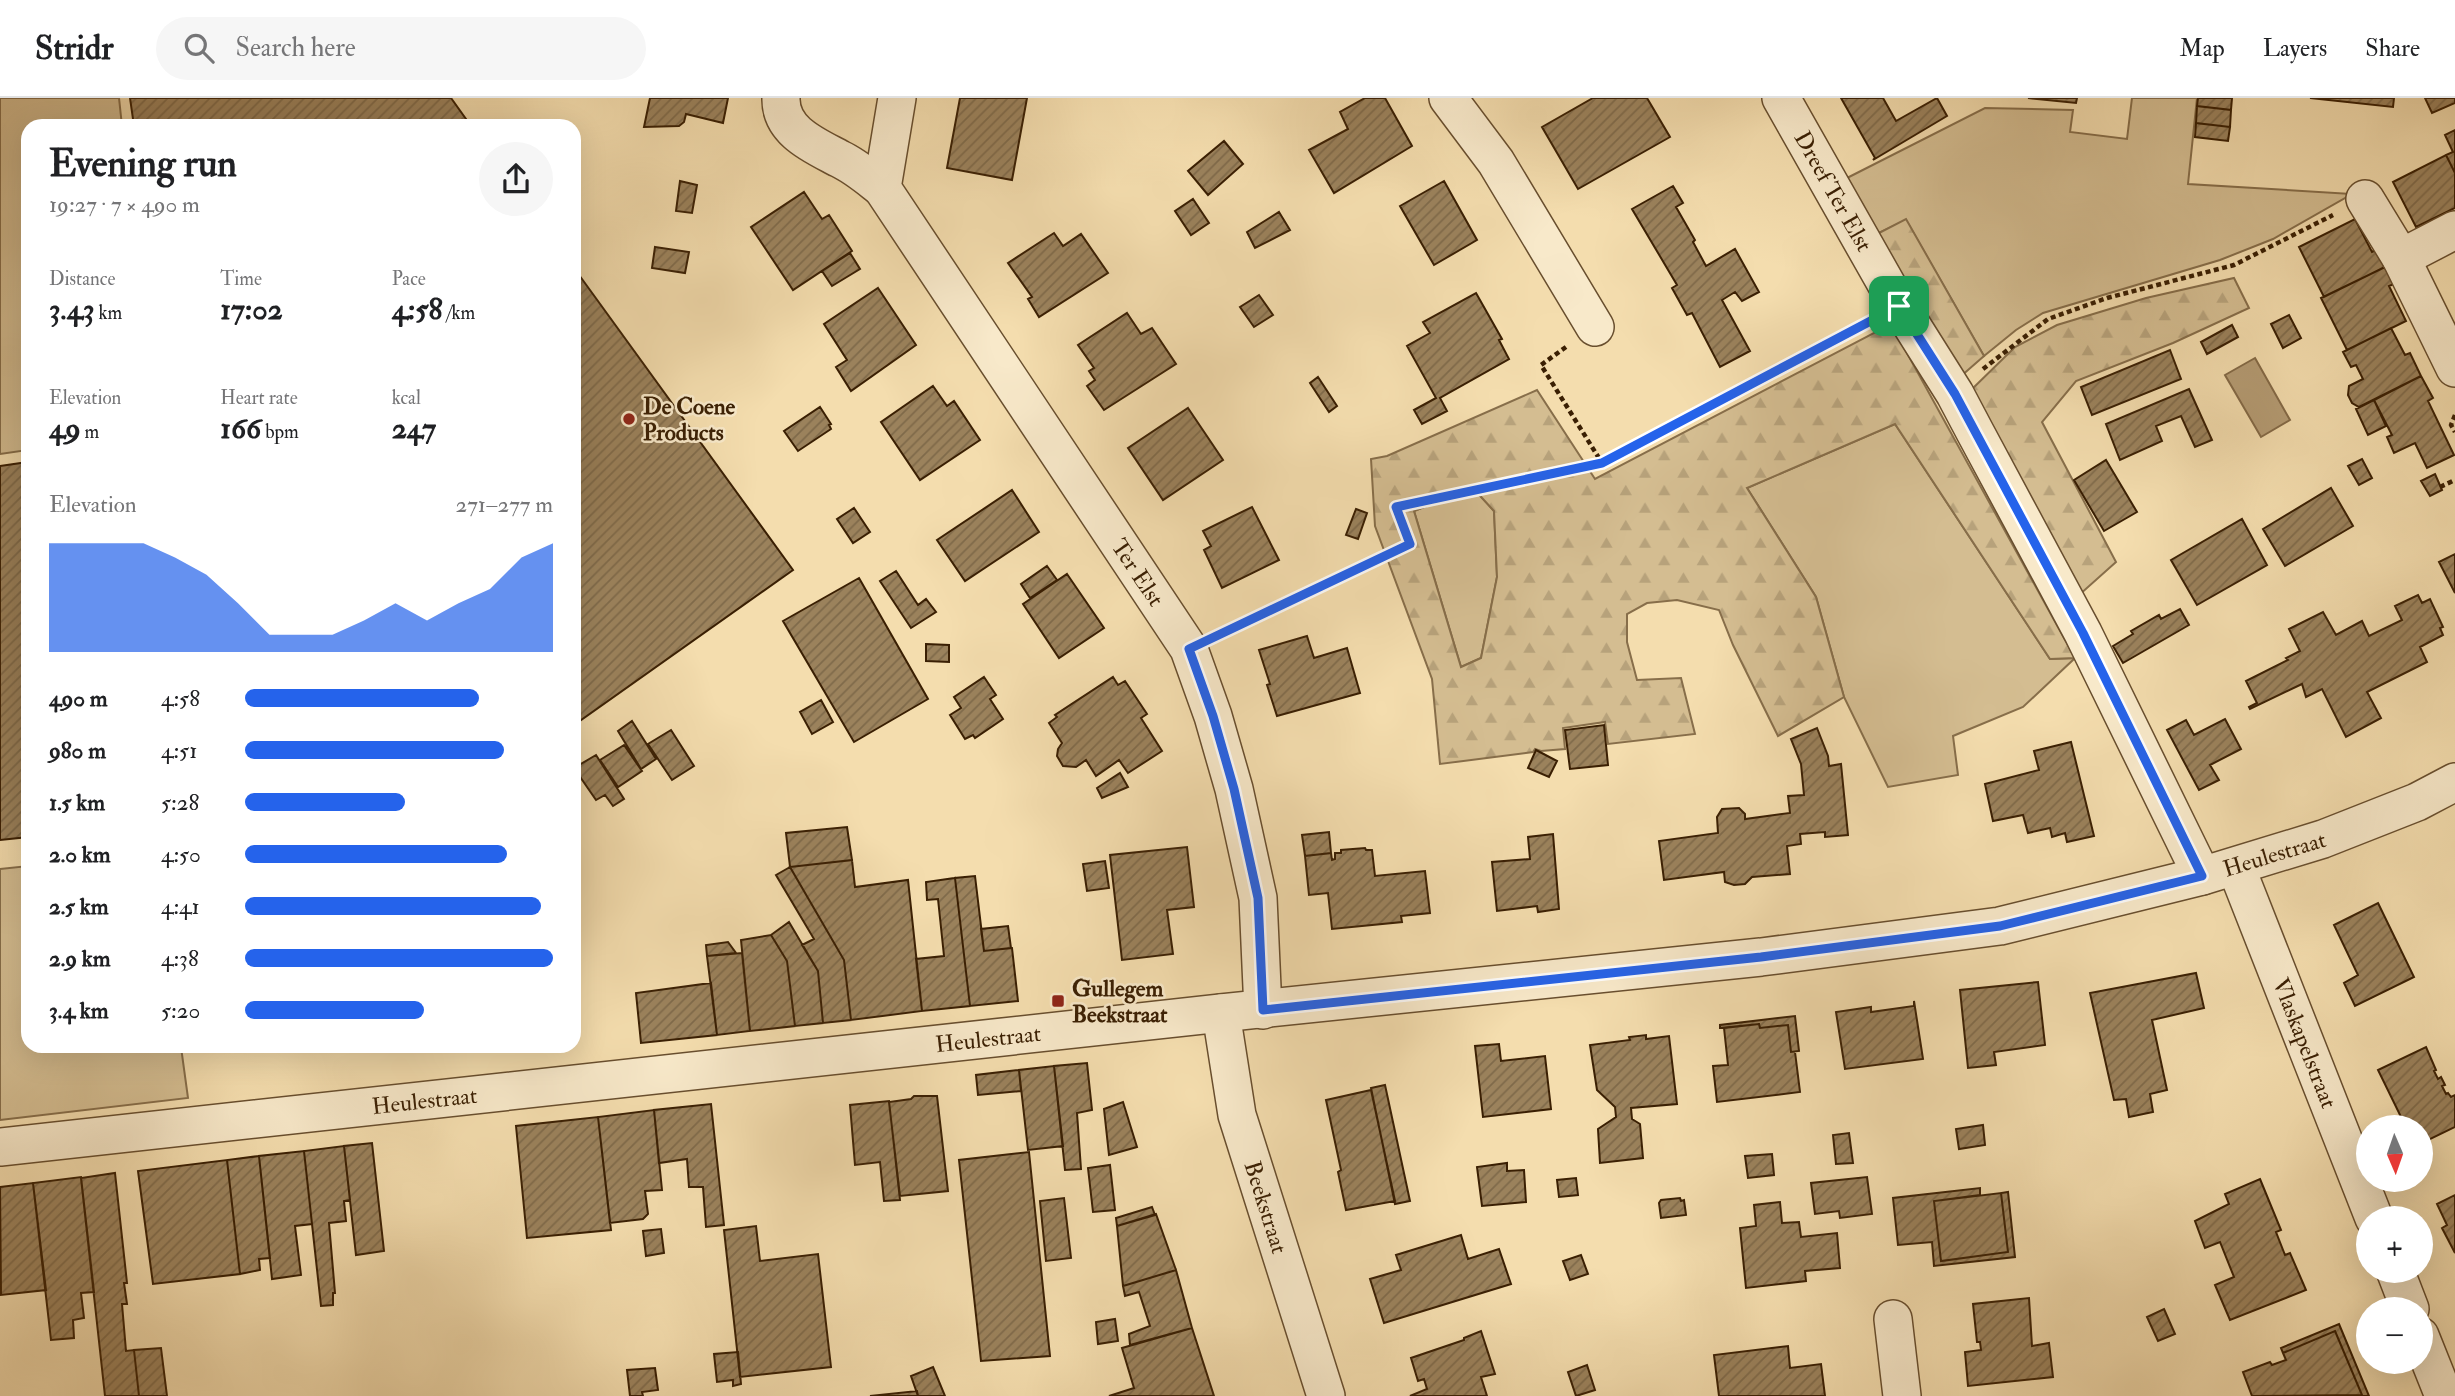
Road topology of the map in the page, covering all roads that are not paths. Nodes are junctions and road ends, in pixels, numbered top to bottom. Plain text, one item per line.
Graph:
1 (781, 98) edge
2 (897, 98) edge
3 (1448, 98) edge
4 (1781, 98) edge
5 (882, 188) junction
6 (2365, 199) road end
7 (2455, 230) edge
8 (2401, 258) junction
9 (1595, 327) road end
10 (2455, 368) edge
11 (2455, 782) edge
12 (2219, 871) junction
13 (1263, 1010) junction
14 (1221, 1013) junction
15 (0, 1147) edge
16 (2369, 1206) edge
17 (1893, 1320) dead end
18 (2433, 1368) edge
19 (1326, 1396) edge
20 (1902, 1396) edge
21 (2444, 1396) edge

1 - 5 street, Ter Elst
2 - 5 street
3 - 9 street
4 - 12 street, Dreef Ter Elst
5 - 13 street, Ter Elst
6 - 8 street
7 - 8 street
8 - 10 street
11 - 12 street, Heulestraat
12 - 13 street, Heulestraat
12 - 16 street, Vlaskapelstraat
13 - 14 street, Heulestraat
14 - 15 street, Heulestraat
14 - 19 street, Beekstraat
17 - 20 street
18 - 21 street

